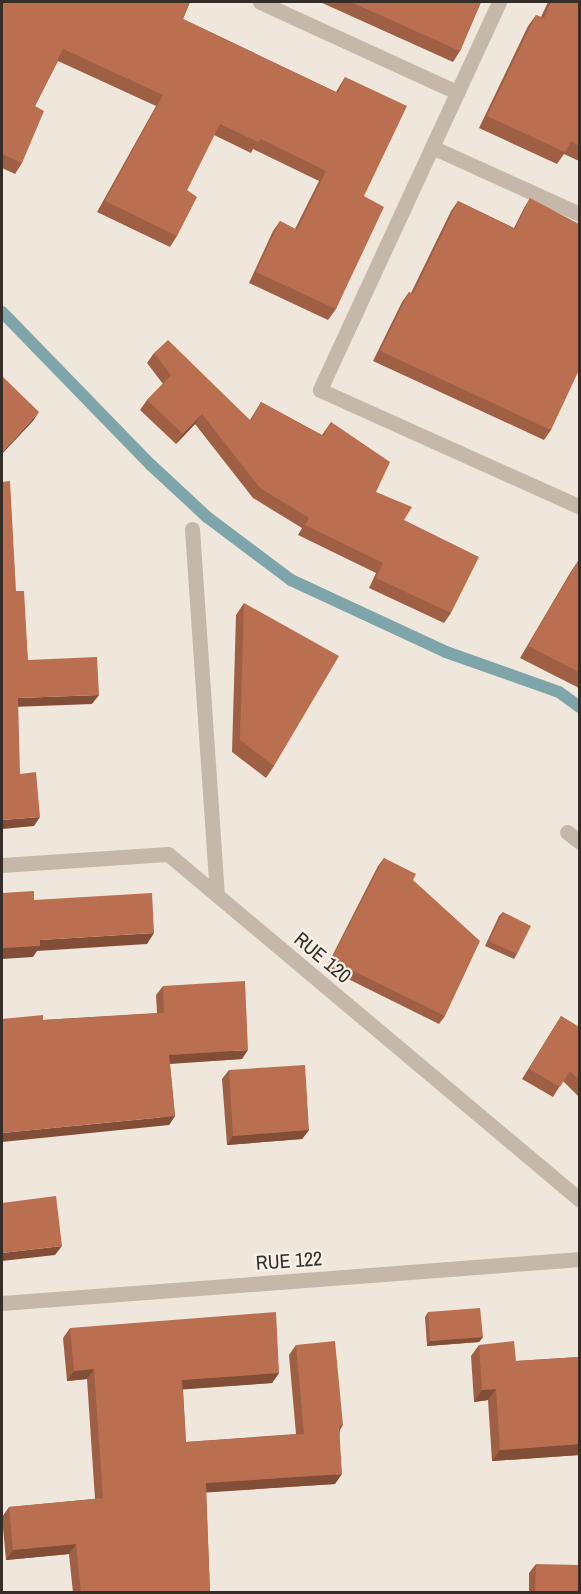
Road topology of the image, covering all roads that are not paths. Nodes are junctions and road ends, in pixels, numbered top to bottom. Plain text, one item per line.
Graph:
1 (260, 2) edge
2 (499, 2) edge
3 (457, 92) junction
4 (432, 147) junction
5 (579, 214) edge
6 (579, 507) edge
7 (192, 529) dead end
8 (567, 832) dead end
9 (579, 842) edge
10 (2, 865) edge
11 (216, 895) junction
12 (579, 1200) edge
13 (579, 1259) edge
14 (2, 1303) edge

1 - 3 street
2 - 3 street
3 - 4 street
4 - 5 street
4 - 6 street
7 - 11 street
8 - 9 street
10 - 11 street, RUE 120
11 - 12 street, RUE 120
13 - 14 street, RUE 122

